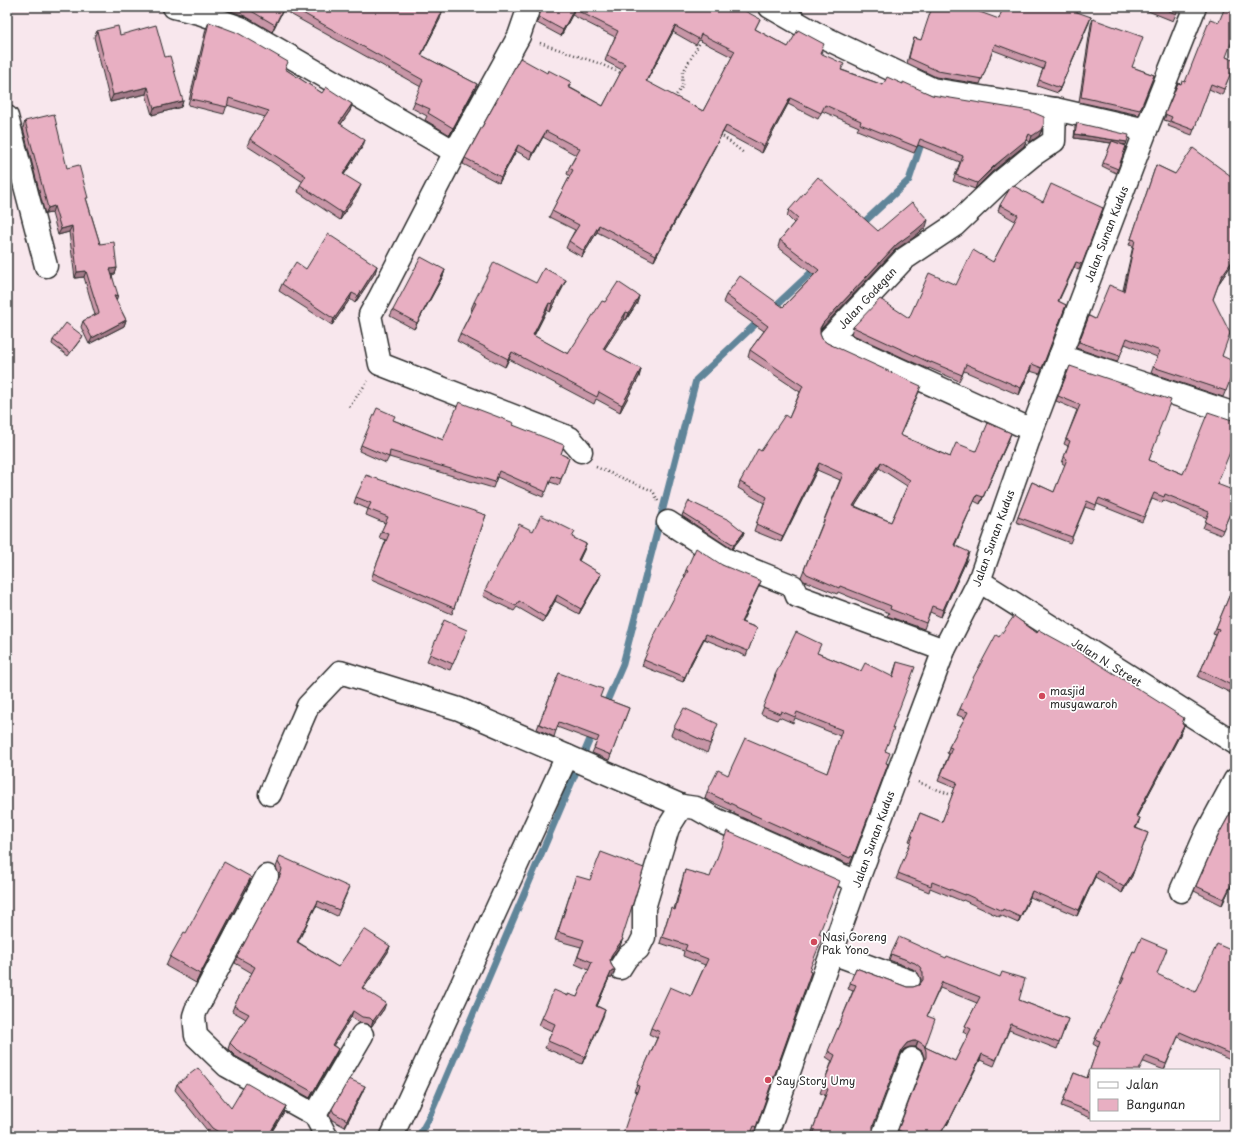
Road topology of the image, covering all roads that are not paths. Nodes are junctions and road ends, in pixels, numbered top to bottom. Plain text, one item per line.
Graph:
1 (174, 7) edge
2 (529, 7) edge
3 (770, 7) edge
4 (1195, 7) edge
5 (1055, 109) junction
6 (7, 117) edge
7 (1146, 130) junction
8 (455, 152) junction
9 (46, 266) dead end
10 (1060, 356) junction
11 (1235, 414) edge
12 (1032, 430) junction
13 (581, 452) dead end
14 (668, 522) road end
15 (979, 581) junction
16 (944, 650) junction
17 (1235, 742) edge
18 (567, 756) junction
19 (1235, 780) edge
20 (270, 794) dead end
21 (682, 806) junction
22 (267, 876) dead end
23 (857, 882) junction
24 (1181, 891) dead end
25 (832, 953) junction
26 (620, 968) dead end
27 (909, 981) dead end
28 (362, 1035) dead end
29 (912, 1059) dead end
30 (314, 1115) junction
31 (326, 1136) edge
32 (392, 1136) edge
33 (766, 1136) edge
34 (883, 1136) edge

1 - 8 street
2 - 8 street
3 - 5 street
4 - 7 street, Jalan Sunan Kudus
5 - 7 street
5 - 12 street, Jalan Godegan
6 - 9 street
7 - 10 street, Jalan Sunan Kudus
8 - 13 street
10 - 11 street
10 - 12 street, Jalan Sunan Kudus
12 - 15 street, Jalan Sunan Kudus
14 - 16 street
15 - 16 street, Jalan Sunan Kudus
15 - 17 street, Jalan N. Street
16 - 23 street, Jalan Sunan Kudus
18 - 20 street
18 - 21 street
18 - 32 street
19 - 24 street
21 - 23 street
21 - 26 street
22 - 30 street
23 - 25 street, Jalan Sunan Kudus
25 - 27 street
25 - 33 street, Jalan Sunan Kudus
28 - 30 street
29 - 34 street
30 - 31 street

